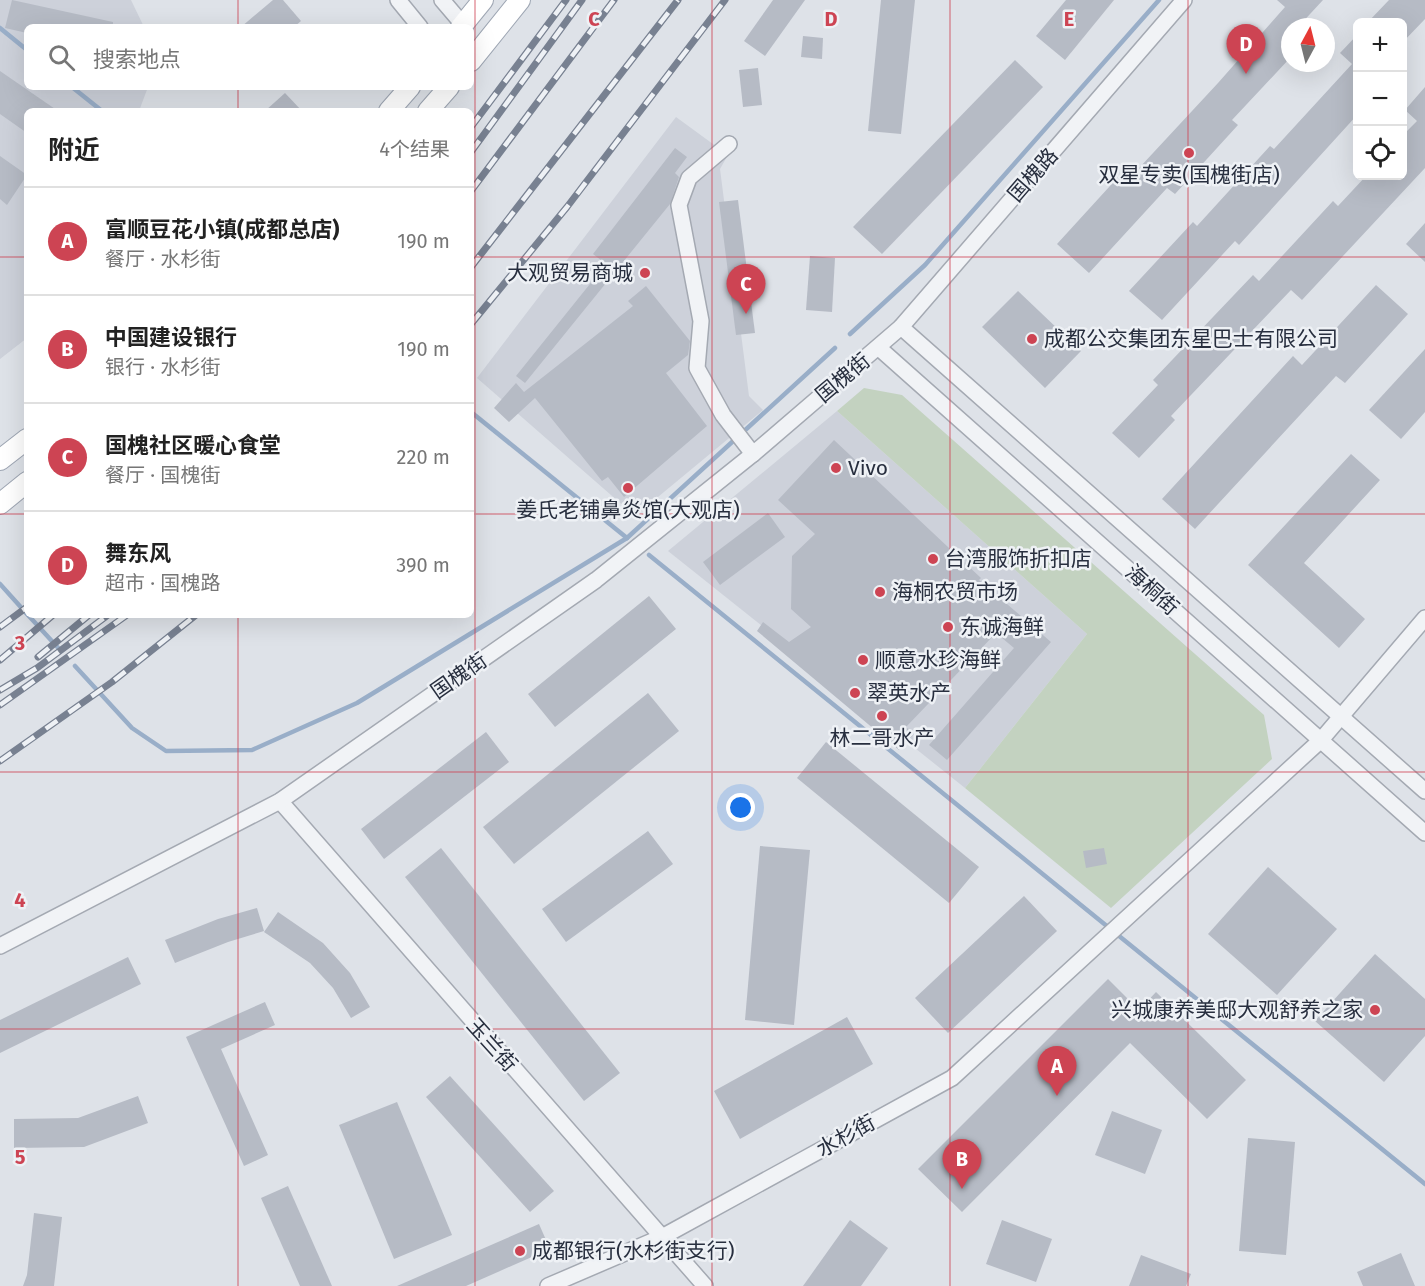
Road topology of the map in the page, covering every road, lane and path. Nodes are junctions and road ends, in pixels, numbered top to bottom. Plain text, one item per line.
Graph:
1 (398, 0) edge
2 (442, 0) edge
3 (483, 0) edge
4 (520, 0) edge
5 (1184, 0) edge
6 (418, 24) edge
7 (460, 24) edge
8 (474, 24) edge
9 (474, 33) edge
10 (407, 90) edge
11 (446, 90) edge
12 (392, 108) edge
13 (431, 108) edge
14 (729, 144) dead end
15 (901, 327) junction
16 (879, 348) junction
17 (24, 441) edge
18 (753, 454) junction
19 (0, 460) edge
20 (24, 484) edge
21 (0, 504) edge
22 (1425, 618) edge
23 (1341, 716) junction
24 (1321, 740) junction
25 (1425, 791) edge
26 (280, 801) junction
27 (1425, 833) edge
28 (0, 946) edge
29 (663, 1237) junction
30 (548, 1286) edge
31 (705, 1286) edge

1 - 6 street
2 - 7 street
3 - 8 main road
4 - 9 main road
5 - 15 street, 国槐路
10 - 12 main road
11 - 13 main road
14 - 18 street
15 - 16 street, 国槐路
15 - 23 street, 海桐街
16 - 18 street, 国槐街
16 - 24 street, 海桐街
17 - 19 main road
18 - 26 street, 国槐街
20 - 21 main road
22 - 23 street, 水杉街
23 - 24 street, 水杉街
23 - 25 street, 海桐街
24 - 27 street, 海桐街
24 - 29 street, 水杉街
26 - 28 street, 国槐街
26 - 29 street, 玉兰街
29 - 30 street, 水杉街
29 - 31 street, 玉兰街

